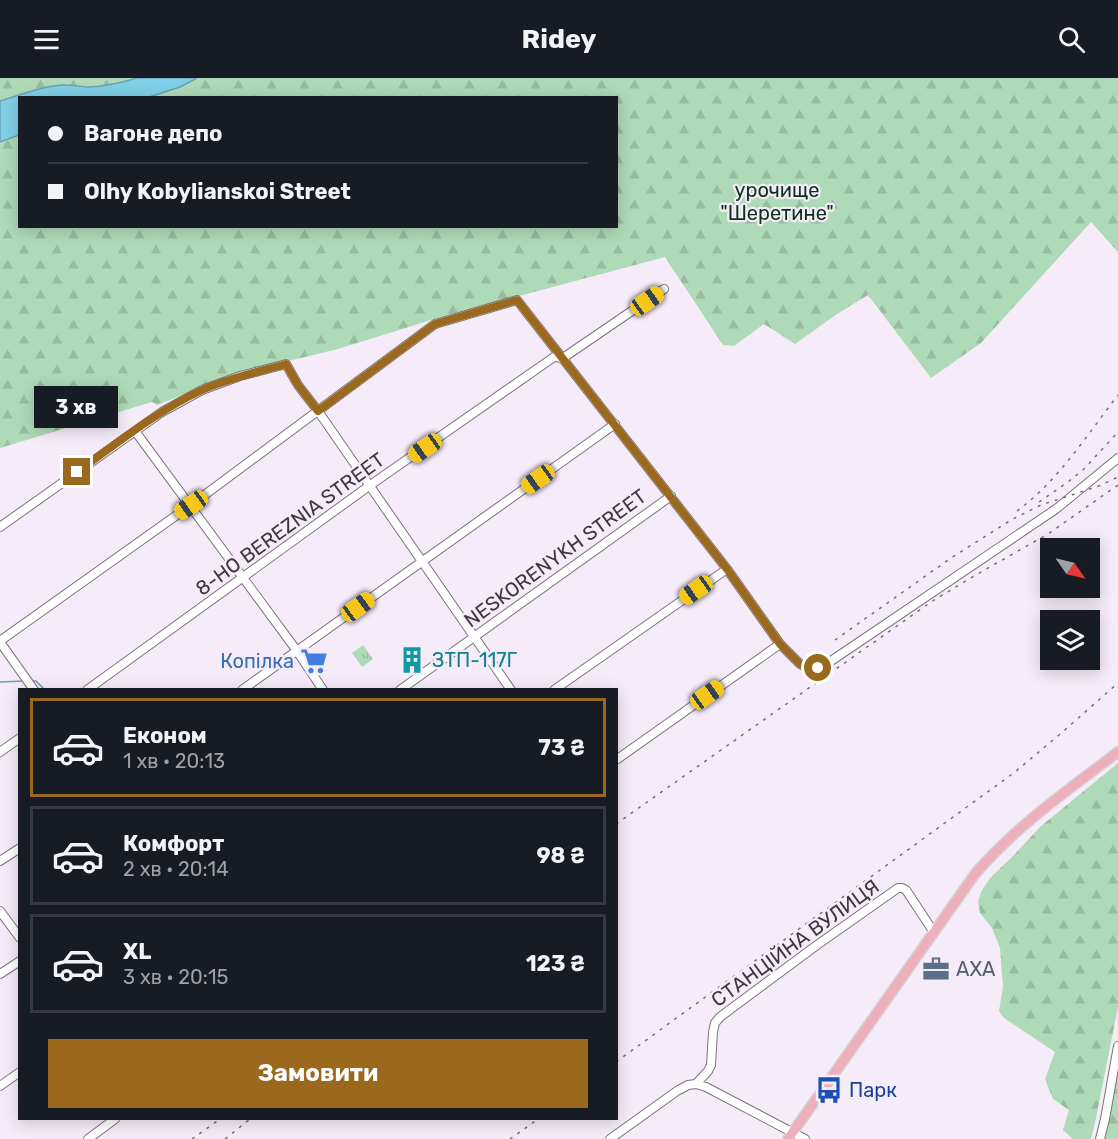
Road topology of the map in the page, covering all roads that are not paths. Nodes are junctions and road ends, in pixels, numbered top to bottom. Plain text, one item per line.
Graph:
1 (664, 289) dead end
2 (563, 358) junction
3 (318, 411) junction
4 (615, 424) junction
5 (135, 431) junction
6 (1118, 458) edge
7 (369, 486) junction
8 (670, 496) junction
9 (191, 505) junction
10 (0, 527) edge
11 (422, 561) junction
12 (727, 569) junction
13 (244, 578) junction
14 (474, 637) junction
15 (0, 642) edge
16 (780, 644) junction
17 (297, 651) junction
18 (33, 688) edge
19 (90, 688) edge
20 (245, 688) edge
21 (321, 688) edge
22 (403, 688) edge
23 (510, 688) edge
24 (557, 688) edge
25 (18, 739) edge
26 (0, 752) edge
27 (1118, 752) edge
28 (618, 759) edge
29 (18, 849) edge
30 (0, 861) edge
31 (0, 911) edge
32 (933, 931) junction
33 (18, 935) edge
34 (18, 962) edge
35 (0, 975) edge
36 (1118, 1046) edge
37 (18, 1073) edge
38 (696, 1084) junction
39 (0, 1086) edge
40 (114, 1120) edge
41 (791, 1136) edge
42 (87, 1139) edge
43 (610, 1139) edge
44 (805, 1139) edge
45 (1100, 1139) edge

1 - 2 street, 8-HO BEREZNIA STREET
2 - 3 street
2 - 4 street
2 - 7 street, 8-HO BEREZNIA STREET
3 - 5 street
3 - 7 street
3 - 9 street
4 - 8 street
4 - 11 street
5 - 9 street
5 - 10 street
6 - 16 street
7 - 11 street
7 - 13 street, 8-HO BEREZNIA STREET
8 - 12 street
8 - 14 street, NESKORENYKH STREET
9 - 13 street
9 - 15 street
11 - 14 street
11 - 17 street
12 - 16 street
12 - 24 street
13 - 17 street
13 - 19 street, 8-HO BEREZNIA STREET
14 - 22 street, NESKORENYKH STREET
14 - 23 street
15 - 18 street
16 - 28 street
17 - 20 street
17 - 21 street
25 - 26 street
27 - 32 main road
29 - 30 street
31 - 33 street
32 - 38 street, СТАНЦІЙНА ВУЛИЦЯ
32 - 41 main road
34 - 35 street
36 - 45 street
37 - 39 street
38 - 41 street
38 - 43 street
40 - 42 street
41 - 44 street

